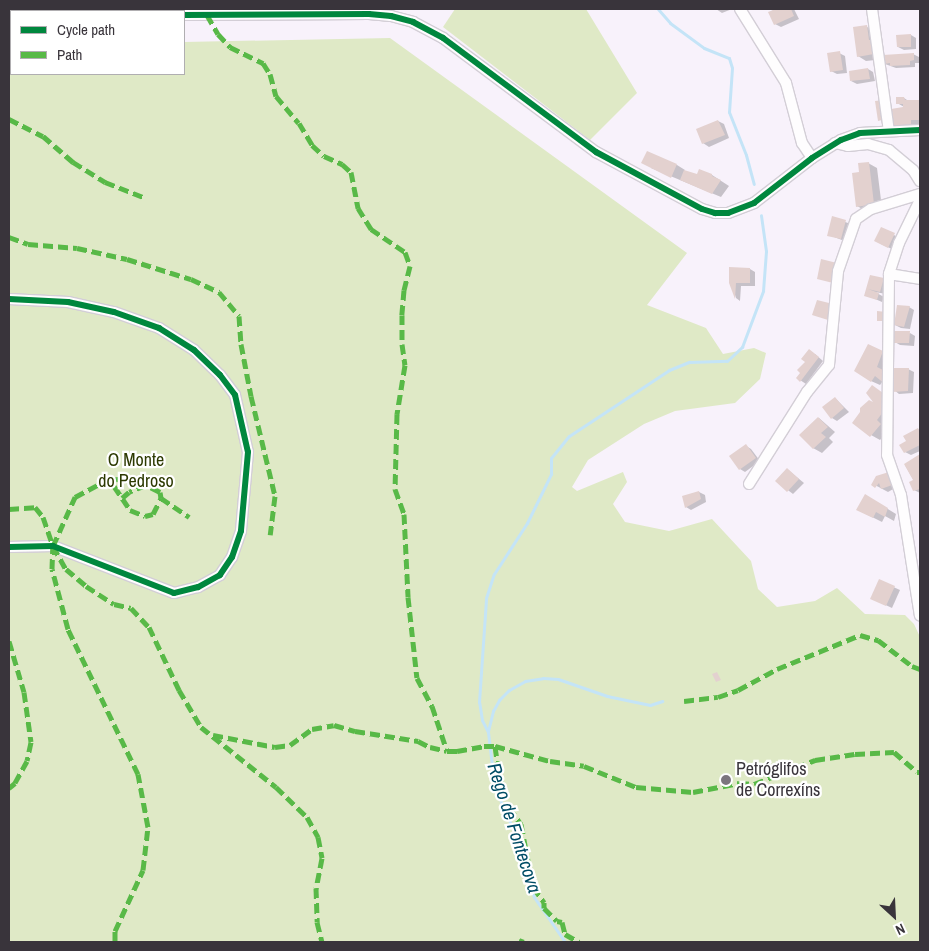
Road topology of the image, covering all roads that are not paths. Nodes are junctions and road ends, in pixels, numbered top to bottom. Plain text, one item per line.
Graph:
1 (740, 9) edge
2 (872, 9) edge
3 (185, 15) edge
4 (920, 130) edge
5 (889, 131) junction
6 (835, 143) junction
7 (812, 158) junction
8 (920, 181) edge
9 (920, 194) edge
10 (890, 274) junction
11 (920, 279) edge
12 (9, 300) edge
13 (749, 484) dead end
14 (9, 547) edge
15 (919, 587) edge
16 (920, 616) edge

1 - 7 street
2 - 5 street
3 - 7 street
4 - 5 street
5 - 6 street
6 - 7 street
6 - 8 street
9 - 10 street
9 - 13 street
10 - 11 street
10 - 15 street
12 - 14 street
15 - 16 street

